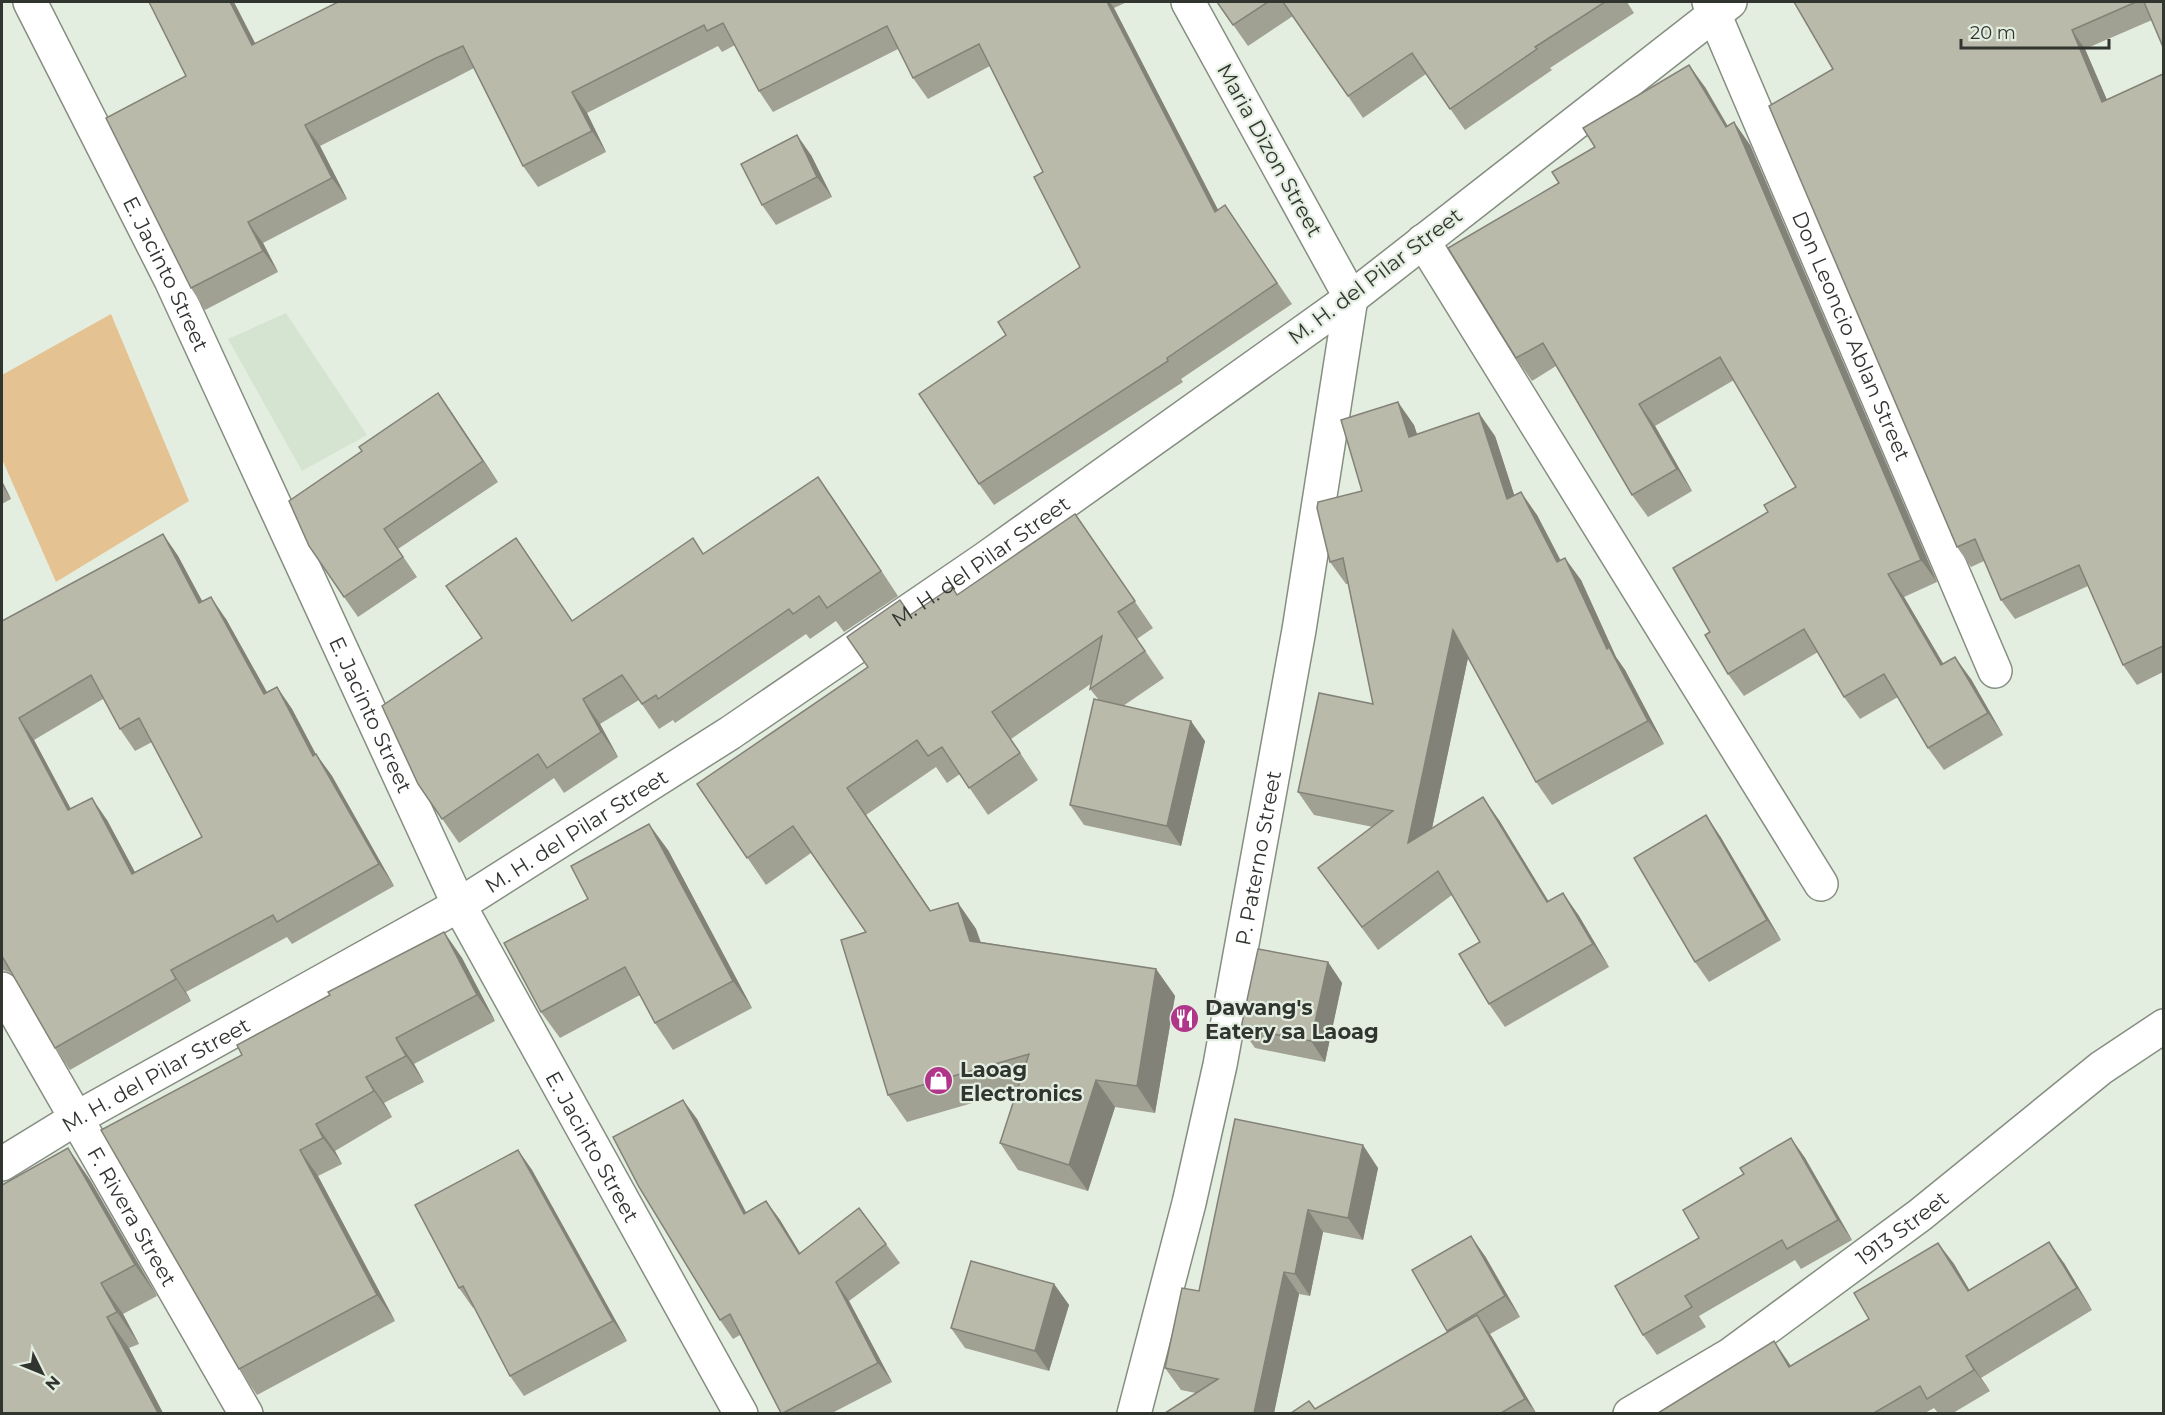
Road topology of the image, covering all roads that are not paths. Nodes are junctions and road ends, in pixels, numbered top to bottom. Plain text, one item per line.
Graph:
1 (30, 2) edge
2 (1188, 2) edge
3 (1717, 5) edge
4 (1423, 241) junction
5 (1351, 297) junction
6 (1995, 671) dead end
7 (1821, 884) dead end
8 (459, 905) junction
9 (2, 989) edge
10 (2163, 1026) edge
11 (75, 1119) junction
12 (2, 1164) edge
13 (246, 1413) edge
14 (741, 1413) edge
15 (1134, 1413) edge
16 (1630, 1413) edge

1 - 8 street, E. Jacinto Street
2 - 5 street, Maria Dizon Street
3 - 4 street, M. H. del Pilar Street
3 - 6 street, Don Leoncio Ablan Street
4 - 5 street, M. H. del Pilar Street
4 - 7 street
5 - 8 street, M. H. del Pilar Street
5 - 15 street, P. Paterno Street
8 - 11 street, M. H. del Pilar Street
8 - 14 street, E. Jacinto Street
9 - 11 street, F. Rivera Street
10 - 16 street, 1913 Street
11 - 12 street, M. H. del Pilar Street
11 - 13 street, F. Rivera Street

